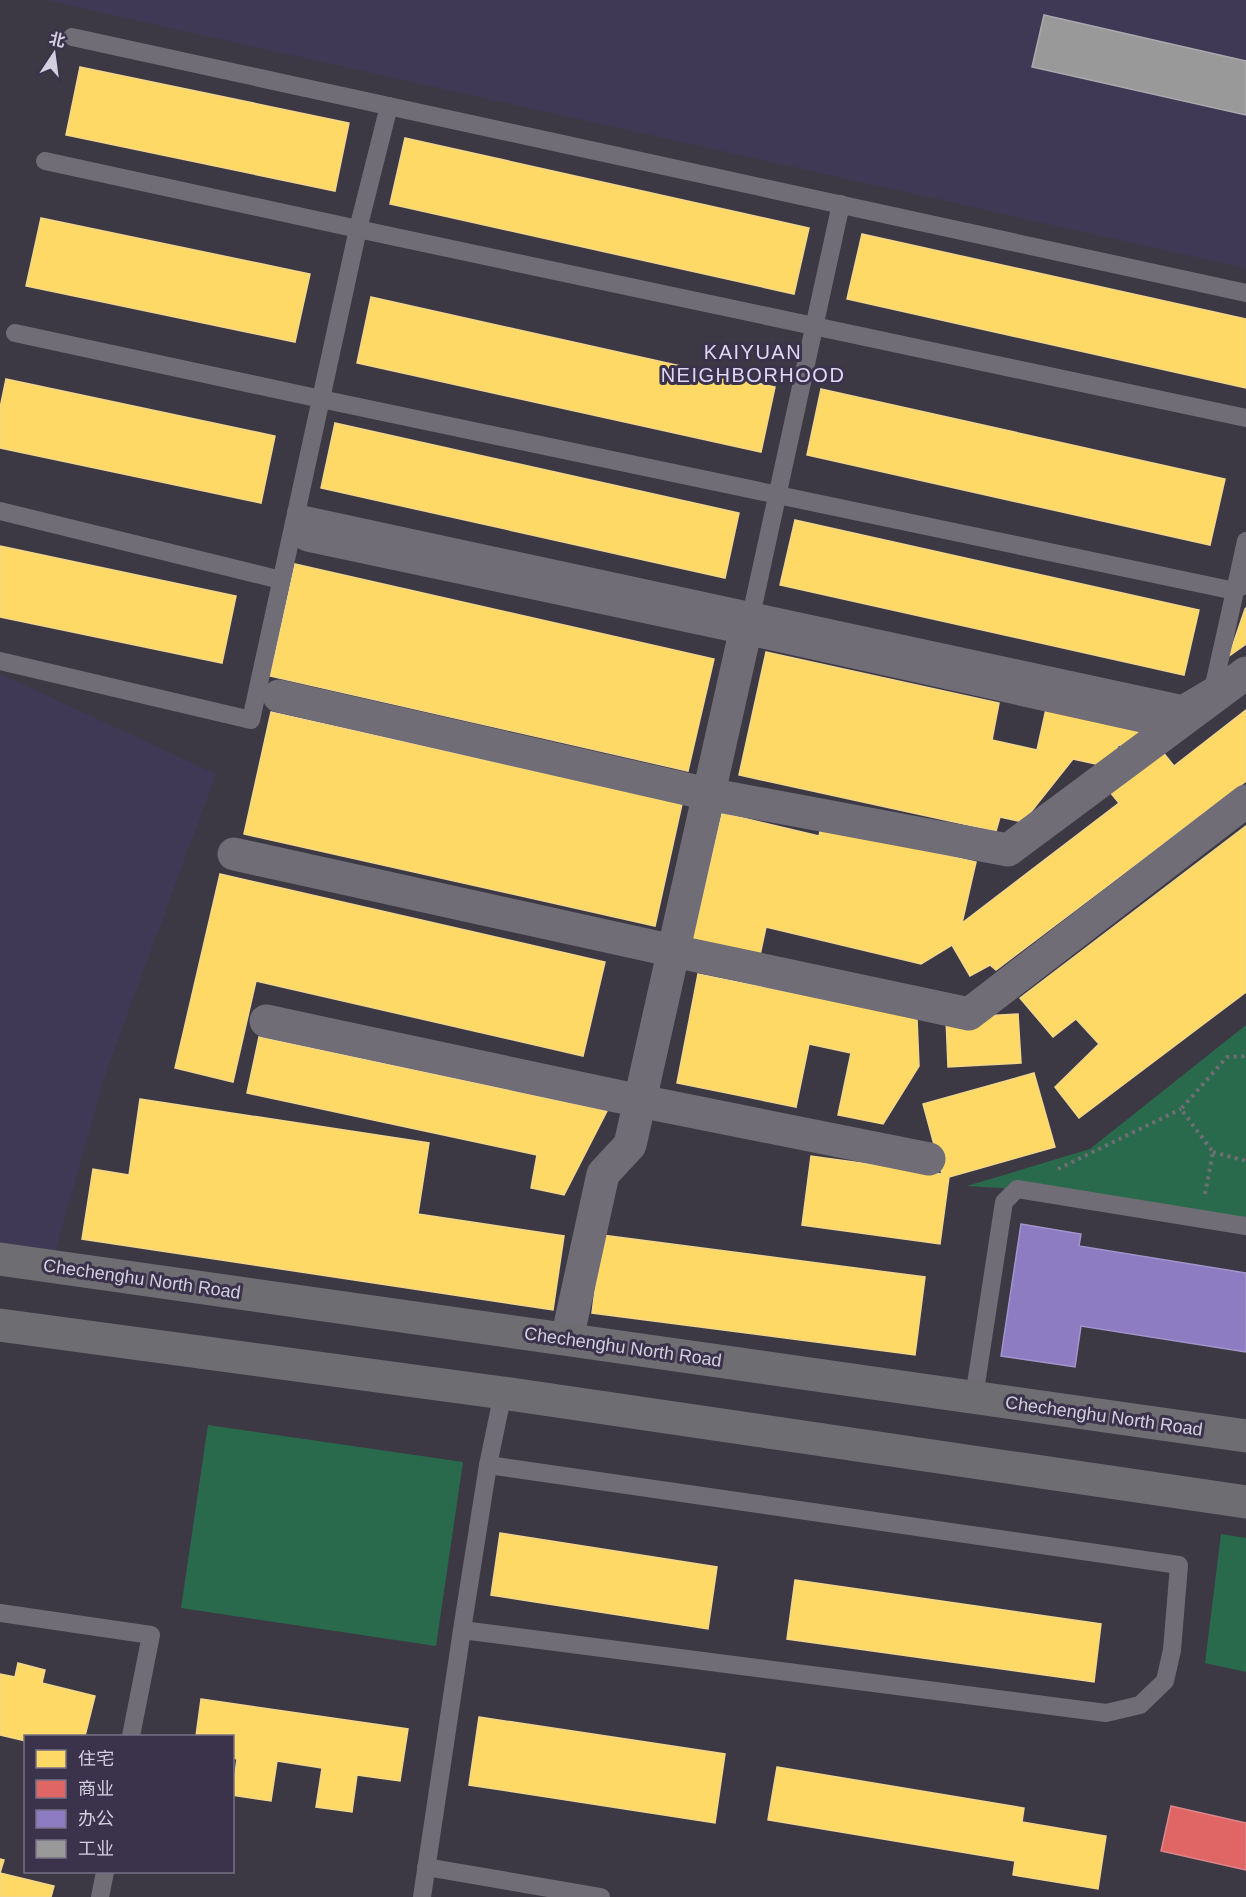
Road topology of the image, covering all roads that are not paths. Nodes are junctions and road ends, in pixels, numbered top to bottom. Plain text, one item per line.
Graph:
1 (72, 37) dead end
2 (389, 106) junction
3 (45, 161) dead end
4 (841, 204) junction
5 (358, 229) junction
6 (1246, 292) edge
7 (816, 327) junction
8 (15, 333) dead end
9 (321, 399) junction
10 (1246, 418) edge
11 (778, 495) junction
12 (0, 511) edge
13 (302, 524) junction
14 (1246, 541) edge
15 (281, 580) junction
16 (1240, 587) edge
17 (749, 620) junction
18 (0, 661) edge
19 (1246, 673) edge
20 (279, 696) dead end
21 (1169, 722) dead end
22 (708, 794) junction
23 (1246, 801) edge
24 (234, 854) dead end
25 (674, 951) junction
26 (266, 1021) dead end
27 (640, 1101) junction
28 (929, 1159) dead end
29 (1246, 1226) edge
30 (0, 1259) edge
31 (0, 1325) edge
32 (567, 1339) junction
33 (503, 1393) junction
34 (974, 1397) junction
35 (1246, 1436) edge
36 (488, 1465) junction
37 (1246, 1502) edge
38 (0, 1613) edge
39 (462, 1630) junction
40 (131, 1735) edge
41 (426, 1867) junction
42 (105, 1873) edge
43 (100, 1897) edge
44 (422, 1897) edge
45 (601, 1897) edge

1 - 2 lane
2 - 4 lane
2 - 5 lane
3 - 5 lane
4 - 6 lane
4 - 7 lane
5 - 7 lane
5 - 9 lane
7 - 10 lane
7 - 11 lane
8 - 9 lane
9 - 11 lane
9 - 13 lane
11 - 16 lane
11 - 17 lane
12 - 15 lane
13 - 15 lane
13 - 17 street
14 - 16 lane
15 - 18 lane
16 - 17 lane
17 - 21 street
17 - 22 street
19 - 22 street
20 - 22 street
22 - 25 street
23 - 25 street
24 - 25 street
25 - 27 street
26 - 27 street
27 - 28 street
27 - 32 street
29 - 34 lane
30 - 32 main road, Chechenghu North Road
31 - 33 main road
32 - 34 main road, Chechenghu North Road
33 - 36 lane
33 - 37 main road
34 - 35 main road, Chechenghu North Road
36 - 39 lane
36 - 39 lane
38 - 40 lane
39 - 41 lane
41 - 44 lane
41 - 45 lane
42 - 43 lane

